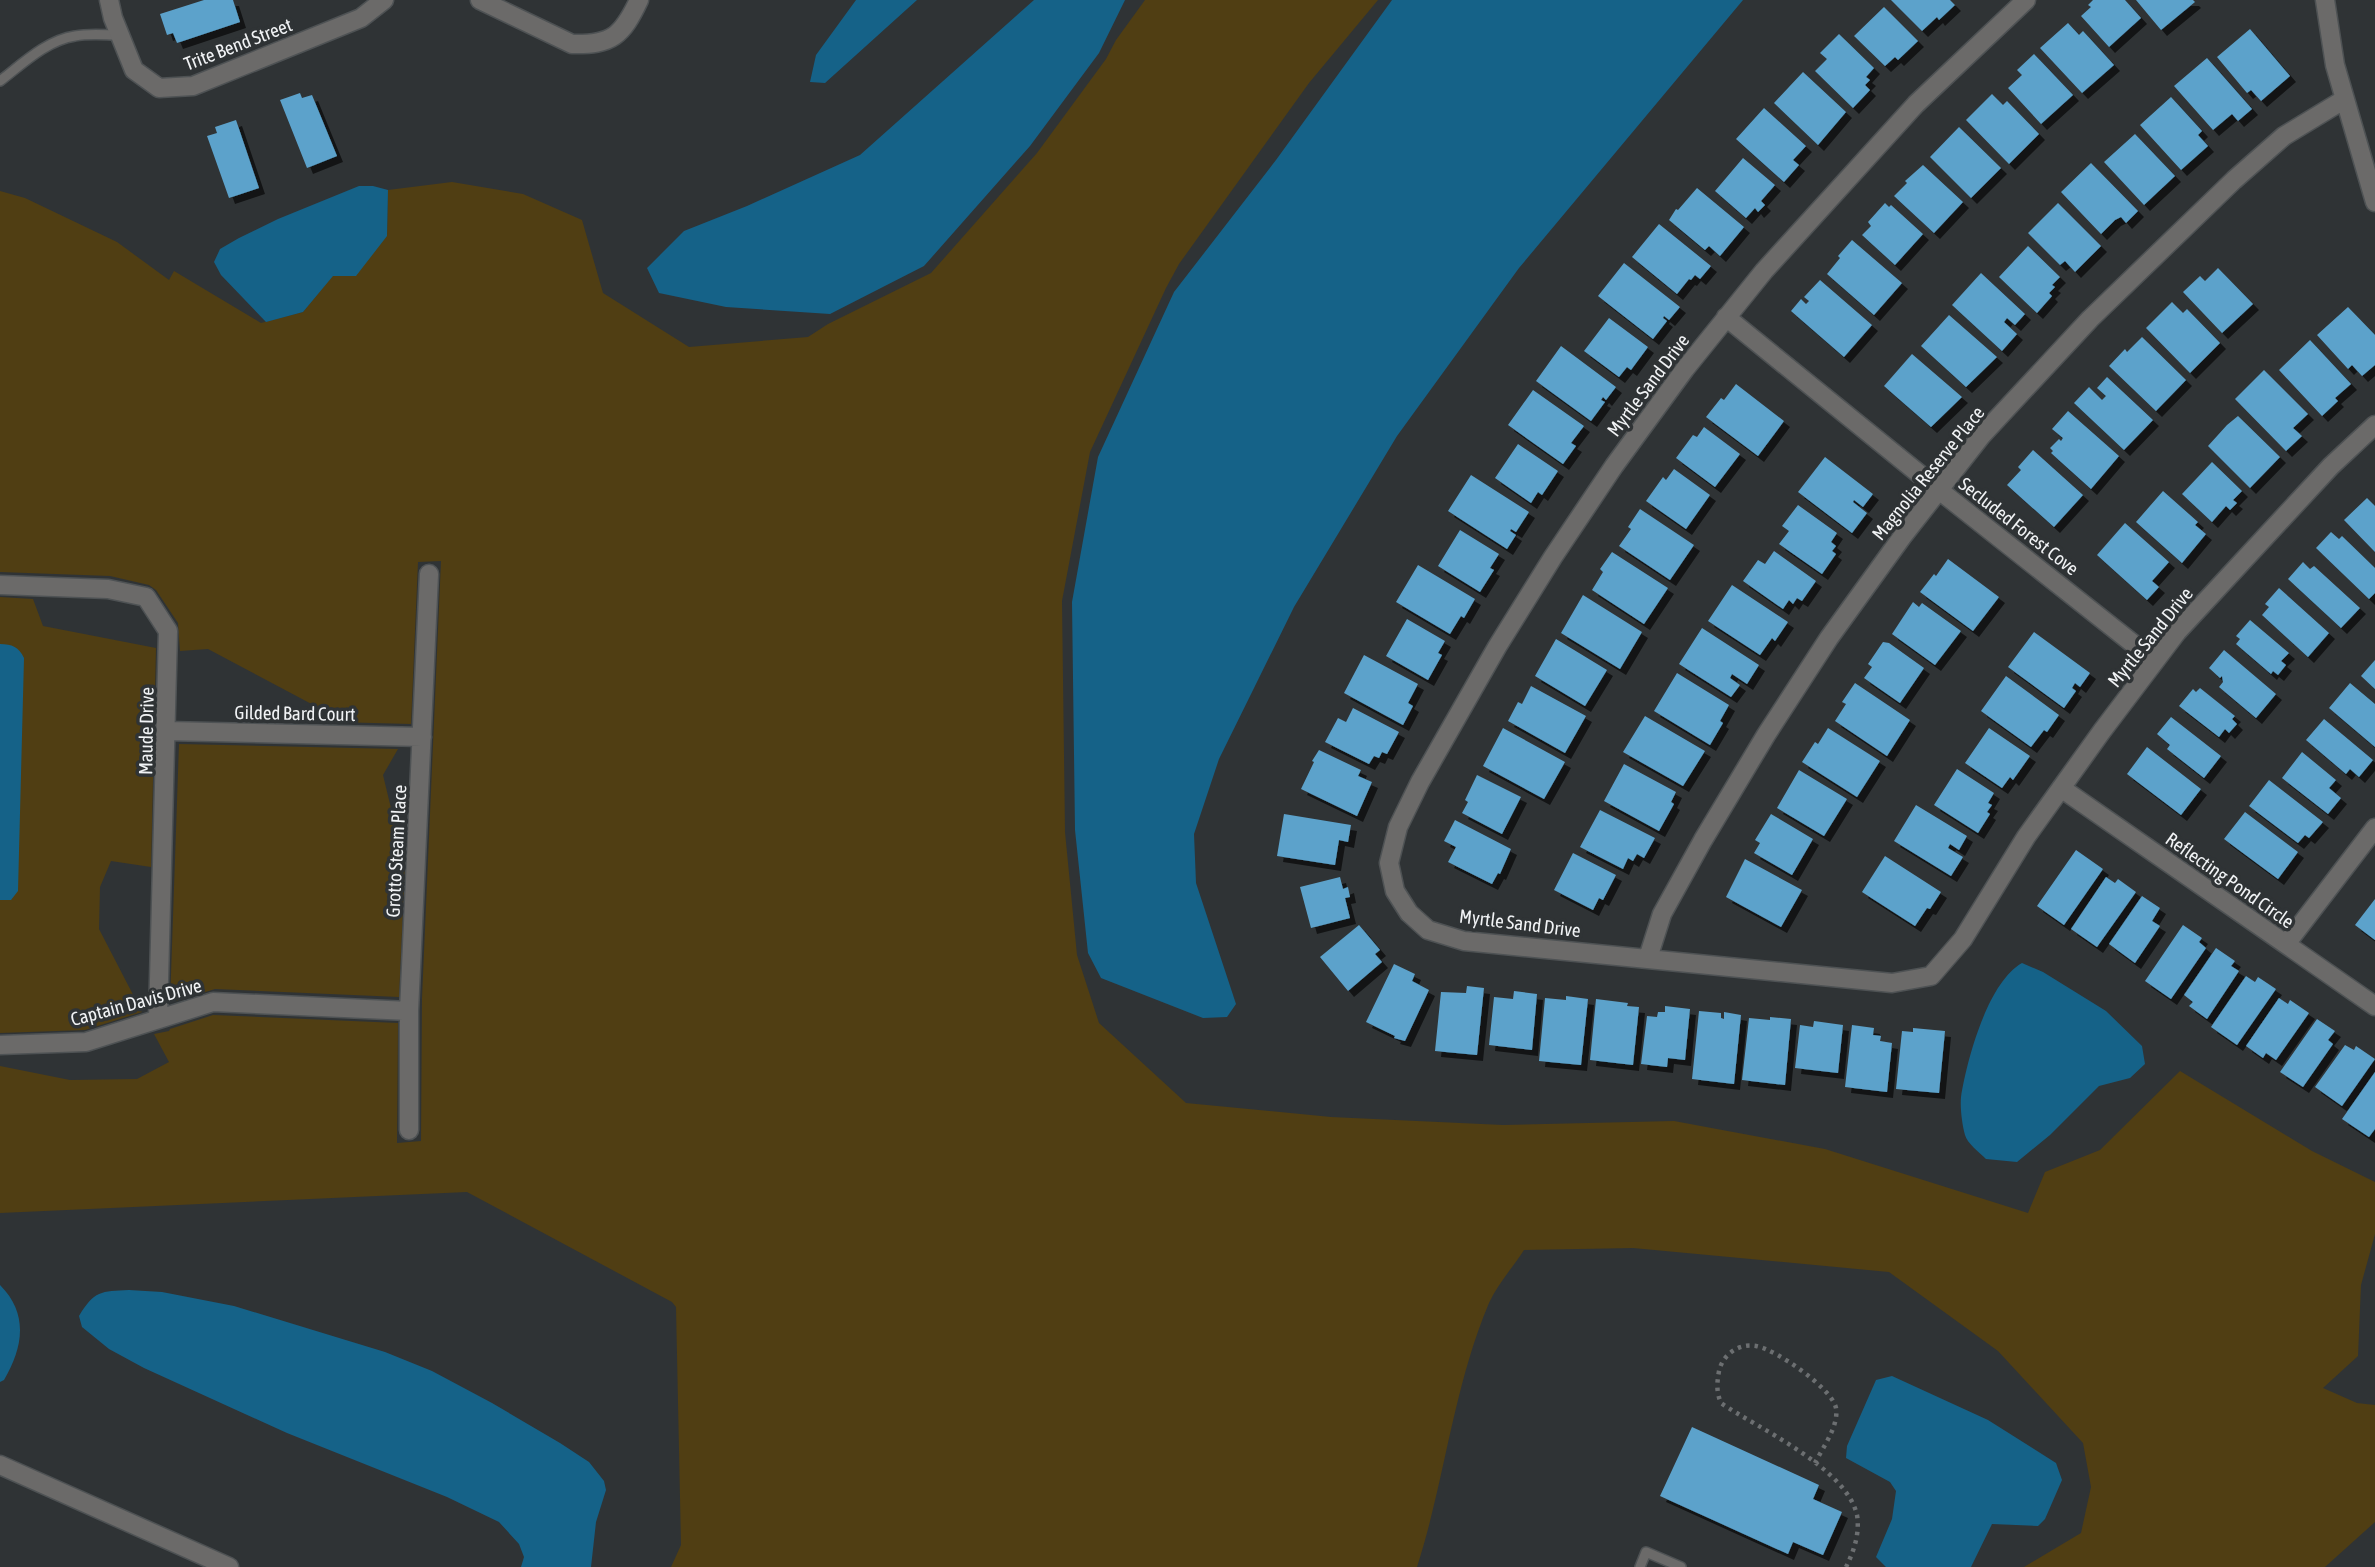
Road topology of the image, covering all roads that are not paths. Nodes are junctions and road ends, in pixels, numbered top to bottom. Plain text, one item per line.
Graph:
1 (109, 0) edge
2 (384, 0) edge
3 (639, 0) edge
4 (2026, 0) edge
5 (2325, 0) edge
6 (483, 2) edge
7 (120, 35) junction
8 (0, 81) edge
9 (2345, 99) junction
10 (2375, 202) edge
11 (1726, 317) junction
12 (2375, 425) edge
13 (1939, 490) junction
14 (429, 574) dead end
15 (0, 585) edge
16 (2155, 661) junction
17 (167, 731) junction
18 (422, 737) junction
19 (2062, 788) junction
20 (2375, 828) edge
21 (2286, 944) junction
22 (1648, 958) junction
23 (2375, 1006) edge
24 (410, 1011) junction
25 (158, 1019) junction
26 (0, 1045) edge
27 (409, 1130) dead end
28 (0, 1465) edge
29 (229, 1567) edge
30 (1640, 1567) edge
31 (1681, 1567) edge

1 - 7 street, Trite Bend Street
2 - 7 street, Trite Bend Street
3 - 6 street
4 - 11 street, Myrtle Sand Drive
5 - 9 street
7 - 8 lane
9 - 10 street
9 - 13 street, Magnolia Reserve Place
11 - 13 street, Secluded Forest Cove
11 - 22 street, Myrtle Sand Drive
12 - 16 street, Myrtle Sand Drive
13 - 16 street, Secluded Forest Cove
13 - 22 street, Magnolia Reserve Place
14 - 18 street, Grotto Steam Place
15 - 17 street, Maude Drive
16 - 19 street, Myrtle Sand Drive
17 - 18 street, Gilded Bard Court
17 - 25 street, Maude Drive
18 - 24 street, Grotto Steam Place
19 - 21 street, Reflecting Pond Circle
19 - 22 street, Myrtle Sand Drive
20 - 21 street
21 - 23 street, Reflecting Pond Circle
24 - 25 street, Captain Davis Drive
24 - 27 street, Grotto Steam Place
25 - 26 street, Captain Davis Drive
28 - 29 street
30 - 31 lane

